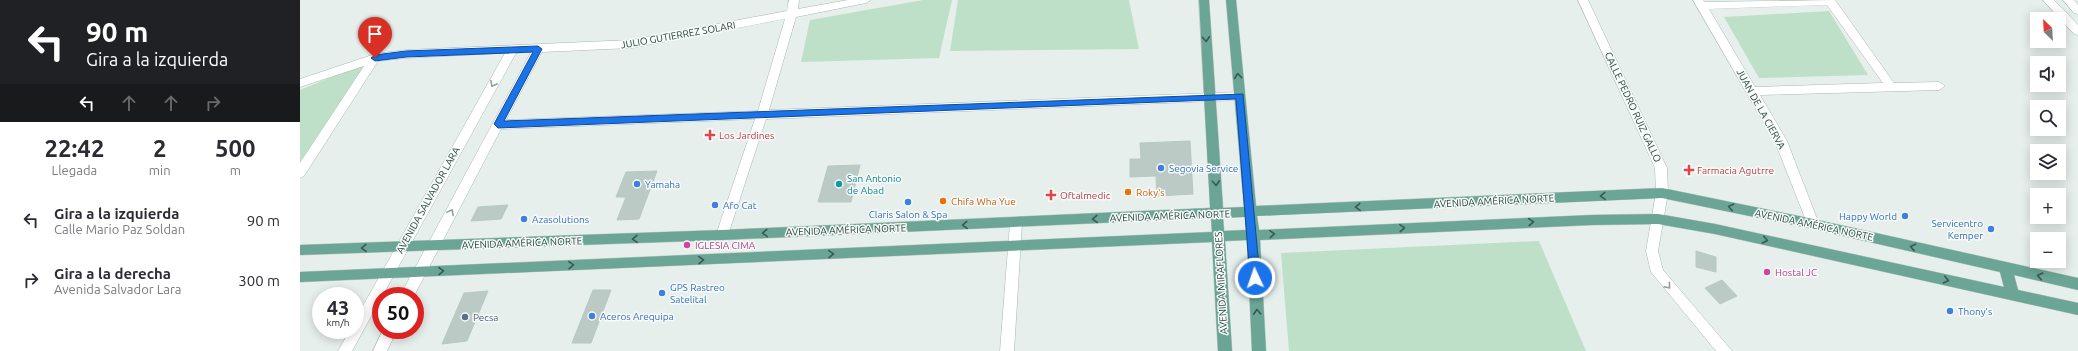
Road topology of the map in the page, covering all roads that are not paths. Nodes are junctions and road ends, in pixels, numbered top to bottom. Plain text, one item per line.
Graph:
1 (794, 0) edge
2 (866, 0) edge
3 (1204, 0) edge
4 (1231, 0) edge
5 (1583, 0) edge
6 (1830, 0) edge
7 (2048, 0) edge
8 (2068, 0) edge
9 (1699, 3) edge
10 (2078, 11) edge
11 (792, 14) junction
12 (2078, 31) edge
13 (538, 49) junction
14 (512, 50) junction
15 (375, 58) junction
16 (300, 83) edge
17 (1939, 86) dead end
18 (1891, 87) junction
19 (1752, 91) junction
20 (1240, 96) junction
21 (1210, 97) junction
22 (762, 115) junction
23 (498, 124) junction
24 (300, 173) edge
25 (1662, 193) junction
26 (1250, 213) junction
27 (1218, 214) junction
28 (1658, 219) junction
29 (1016, 223) junction
30 (1813, 224) junction
31 (722, 235) junction
32 (1253, 235) junction
33 (1219, 237) junction
34 (1015, 246) junction
35 (403, 247) junction
36 (433, 247) junction
37 (300, 250) edge
38 (2006, 269) junction
39 (419, 272) junction
40 (388, 273) junction
41 (300, 277) edge
42 (2078, 284) edge
43 (412, 287) edge
44 (2012, 294) junction
45 (2078, 309) edge
46 (386, 339) edge
47 (346, 351) edge
48 (380, 351) edge
49 (1007, 351) edge
50 (1225, 351) edge
51 (1259, 351) edge
52 (1725, 351) edge

1 - 11 street
2 - 11 street, JULIO GUTIERREZ SOLARI
3 -> 21 main road, AVENIDA MIRAFLORES
20 -> 4 main road
5 - 25 street, CALLE PEDRO RUIZ GALLO
6 - 9 street
6 - 18 street
7 - 12 street
8 - 10 street
9 - 19 street, JUAN DE LA CIERVA
11 - 13 street, JULIO GUTIERREZ SOLARI
11 - 22 street
13 - 14 street, JULIO GUTIERREZ SOLARI
13 - 23 street
14 - 15 street, JULIO GUTIERREZ SOLARI
14 -> 35 street, AVENIDA SALVADOR LARA
15 - 16 street, JULIO GUTIERREZ SOLARI
15 - 24 street
17 - 18 street
18 - 19 street
19 - 30 street, JUAN DE LA CIERVA
20 - 21 street
20 - 26 main road
21 - 22 street
21 -> 27 main road, AVENIDA MIRAFLORES
22 - 23 street
22 - 31 street
36 -> 23 street
25 -> 26 main road, AVENIDA AMÉRICA NORTE
25 - 28 street, CALLE PEDRO RUIZ GALLO
30 -> 25 main road, AVENIDA AMÉRICA NORTE
26 - 27 main road, AVENIDA AMÉRICA NORTE
26 - 32 main road
27 -> 29 main road, AVENIDA AMÉRICA NORTE
27 - 33 main road, AVENIDA MIRAFLORES
32 -> 28 main road
28 -> 44 main road
28 -> 52 street, CALLE PEDRO RUIZ GALLO
29 -> 31 main road, AVENIDA AMÉRICA NORTE
29 - 34 street
38 -> 30 main road, AVENIDA AMÉRICA NORTE
31 -> 36 main road, AVENIDA AMÉRICA NORTE
32 - 33 main road
51 -> 32 main road
33 - 34 main road
33 - 50 main road, AVENIDA MIRAFLORES
39 -> 34 main road
34 - 49 street
35 - 36 main road, AVENIDA AMÉRICA NORTE
35 -> 37 main road, AVENIDA AMÉRICA NORTE
35 - 40 street, AVENIDA SALVADOR LARA
36 - 39 street
42 -> 38 main road, AVENIDA AMÉRICA NORTE
38 - 44 main road
39 - 40 main road
39 - 43 street
40 - 41 main road
40 - 47 street, AVENIDA SALVADOR LARA
44 - 45 main road
46 - 48 street

